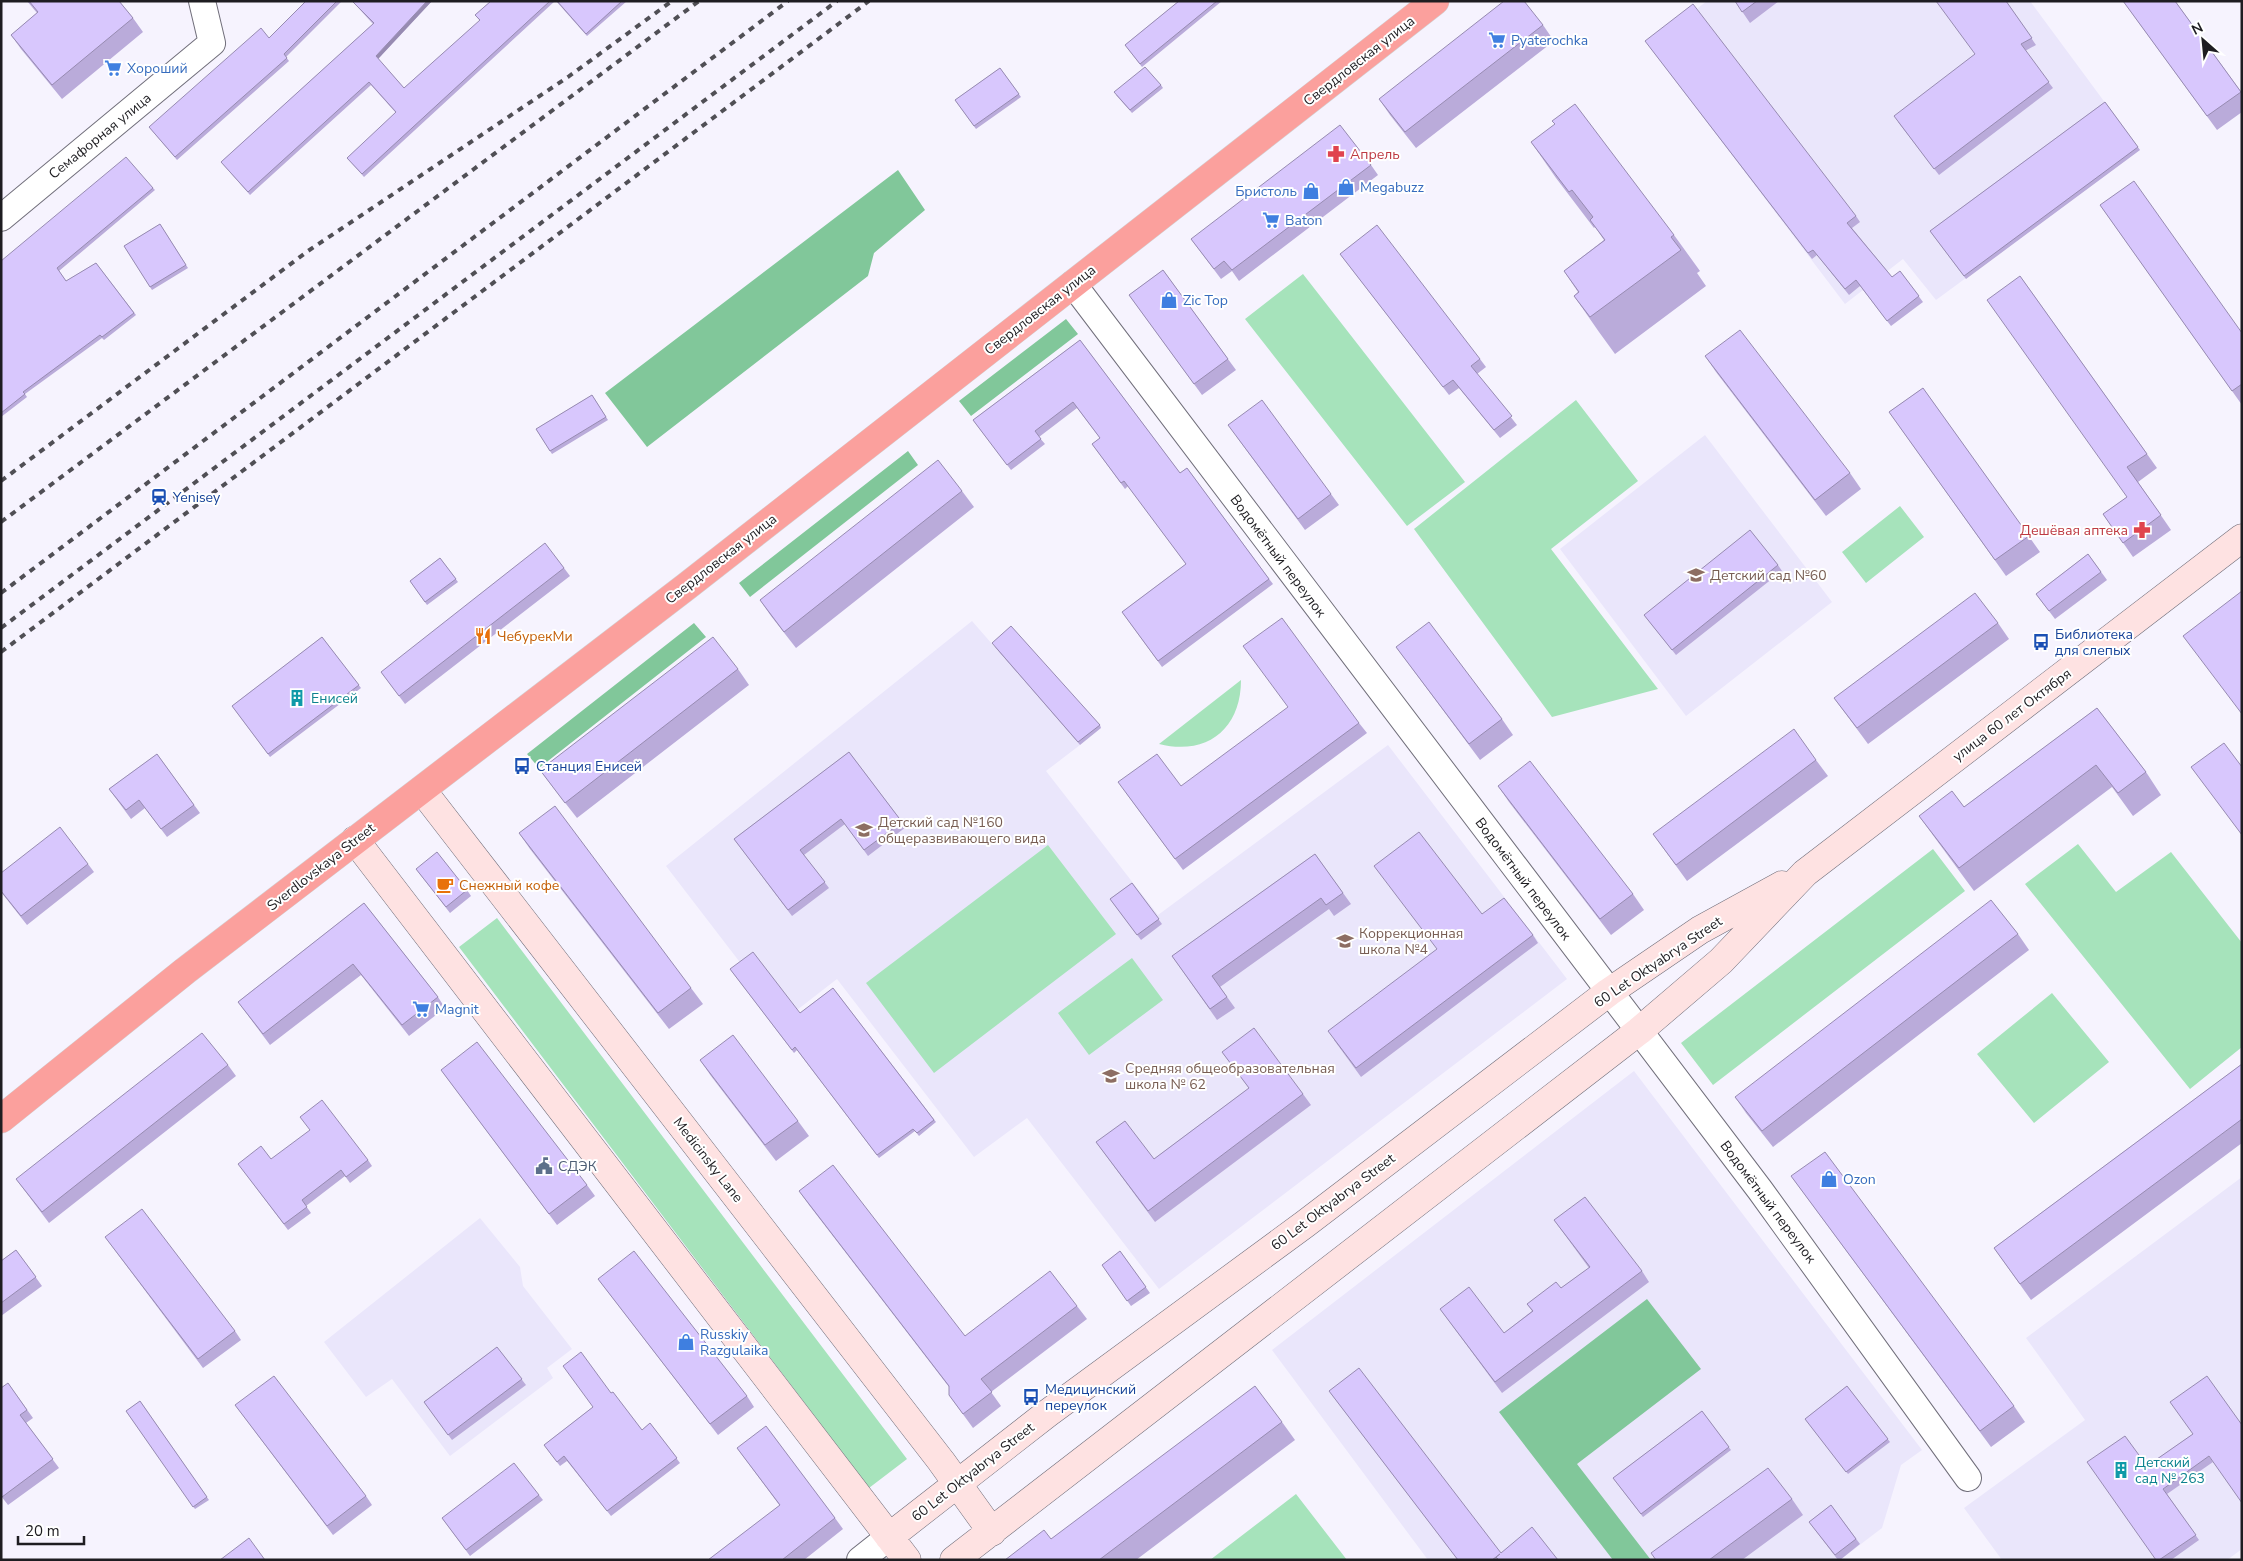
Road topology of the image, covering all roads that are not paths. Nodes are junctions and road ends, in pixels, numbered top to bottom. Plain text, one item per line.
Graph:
1 (202, 1) edge
2 (1435, 1) edge
3 (1, 218) edge
4 (1073, 284) junction
5 (2242, 538) edge
6 (422, 790) junction
7 (355, 840) junction
8 (1805, 873) junction
9 (1609, 992) junction
10 (1639, 1031) junction
11 (1, 1118) edge
12 (1968, 1478) dead end
13 (959, 1485) junction
14 (992, 1532) junction
15 (889, 1538) junction
16 (860, 1560) edge
17 (907, 1560) edge
18 (954, 1560) edge

1 - 3 street, Семафорная улица
2 - 4 highway, Свердловская улица
4 - 6 highway, Свердловская улица
4 - 9 street, Водомётный переулок
5 - 8 main road, улица 60 лет Октября
6 - 7 highway, Sverdlovskaya Street
6 - 13 main road, Medicinsky Lane
7 - 11 highway, Sverdlovskaya Street
7 - 15 main road
8 - 9 main road, 60 Let Oktyabrya Street
8 - 10 main road, 60 Let Oktyabrya Street
9 - 10 street, Водомётный переулок
9 - 13 main road, 60 Let Oktyabrya Street
10 - 12 street, Водомётный переулок
10 - 14 main road, 60 Let Oktyabrya Street
13 - 14 main road, Medicinsky Lane
13 - 15 main road, 60 Let Oktyabrya Street
14 - 18 main road, 60 Let Oktyabrya Street
15 - 16 street, 60 Let Oktyabrya Street
15 - 17 main road

